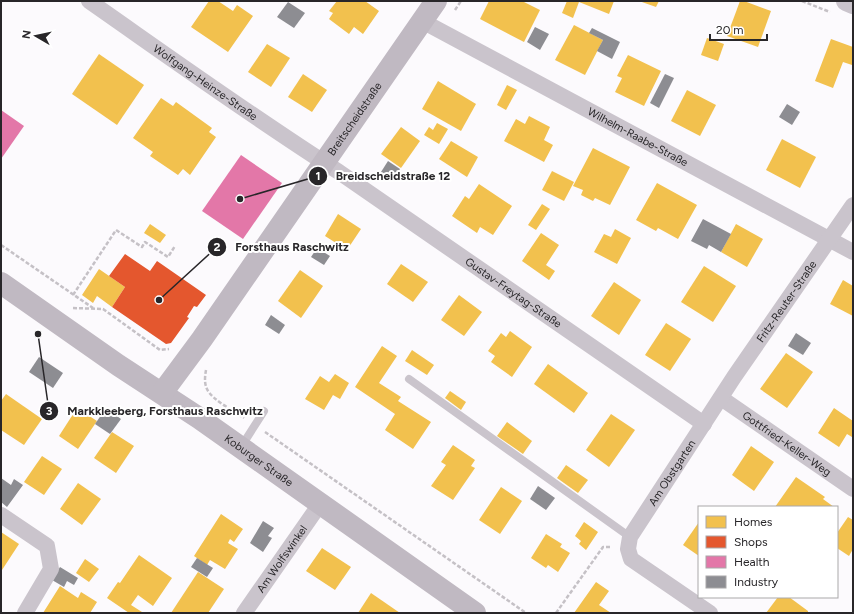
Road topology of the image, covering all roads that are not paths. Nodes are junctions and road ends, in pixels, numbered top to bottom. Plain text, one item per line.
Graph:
1 (89, 1) edge
2 (436, 1) edge
3 (846, 1) edge
4 (853, 4) edge
5 (422, 21) junction
6 (323, 162) junction
7 (853, 206) edge
8 (830, 239) junction
9 (853, 252) edge
10 (1, 283) edge
11 (409, 379) dead end
12 (162, 393) junction
13 (721, 398) junction
14 (264, 411) dead end
15 (704, 424) junction
16 (240, 448) junction
17 (853, 489) edge
18 (320, 504) junction
19 (1, 515) edge
20 (629, 543) junction
21 (25, 613) edge
22 (244, 613) edge
23 (475, 613) edge
24 (710, 613) edge

1 - 6 street, Wolfgang-Heinze-Straße
2 - 5 main road, Breitscheidstraße
3 - 4 street
5 - 6 main road, Breitscheidstraße
5 - 8 street, Wilhelm-Raabe-Straße
6 - 12 main road, Breitscheidstraße
6 - 15 street, Gustav-Freytag-Straße
7 - 8 street, Fritz-Reuter-Straße
8 - 9 street, Wilhelm-Raabe-Straße
8 - 13 street, Fritz-Reuter-Straße
10 - 12 main road, Koburger Straße
11 - 20 lane
12 - 16 main road, Koburger Straße
13 - 15 street, Am Obstgarten
13 - 17 street, Gottfried-Keller-Weg
14 - 16 lane
15 - 20 street, Am Obstgarten
16 - 18 main road, Koburger Straße
18 - 22 street, Am Wolfswinkel
18 - 23 main road, Koburger Straße
19 - 21 street
20 - 24 street

